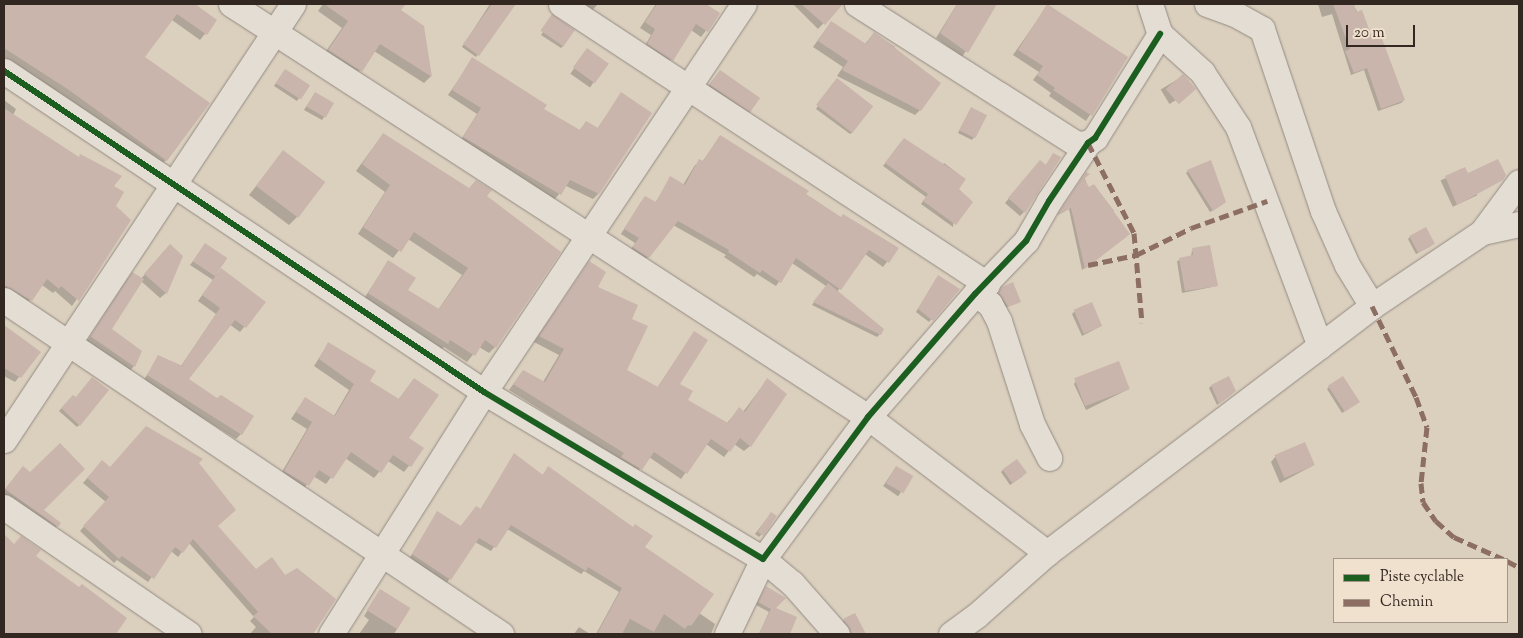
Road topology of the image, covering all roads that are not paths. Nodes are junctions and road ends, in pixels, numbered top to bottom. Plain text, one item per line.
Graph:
1 (231, 4) edge
2 (294, 4) edge
3 (561, 4) edge
4 (744, 4) edge
5 (857, 4) edge
6 (1150, 4) edge
7 (1206, 4) edge
8 (274, 32) junction
9 (1160, 34) junction
10 (4, 71) edge
11 (688, 87) junction
12 (1088, 143) junction
13 (1519, 182) edge
14 (174, 183) junction
15 (1519, 224) edge
16 (1482, 232) junction
17 (590, 237) junction
18 (981, 289) junction
19 (4, 300) edge
20 (1372, 306) junction
21 (68, 343) junction
22 (1320, 346) junction
23 (484, 392) junction
24 (868, 417) junction
25 (4, 440) edge
26 (1049, 458) dead end
27 (4, 507) edge
28 (1047, 553) junction
29 (382, 555) junction
30 (763, 559) junction
31 (189, 634) edge
32 (331, 634) edge
33 (501, 634) edge
34 (726, 634) edge
35 (836, 634) edge
36 (951, 634) edge

1 - 8 street
2 - 8 street
3 - 11 street
4 - 11 street
5 - 12 street
6 - 9 street
7 - 20 street
8 - 14 street
8 - 17 street
9 - 12 street
9 - 22 street
10 - 14 street
11 - 17 street
11 - 18 street
12 - 18 street
13 - 16 street
14 - 21 street
14 - 23 street
15 - 16 street
16 - 20 street
17 - 23 street
17 - 24 street
18 - 24 street
18 - 26 street
19 - 21 street
20 - 22 street
21 - 25 street
21 - 29 street
22 - 28 street
23 - 29 street
23 - 30 street
24 - 28 street
24 - 30 street
27 - 31 street
28 - 36 street
29 - 32 street
29 - 33 street
30 - 34 street
30 - 35 street

